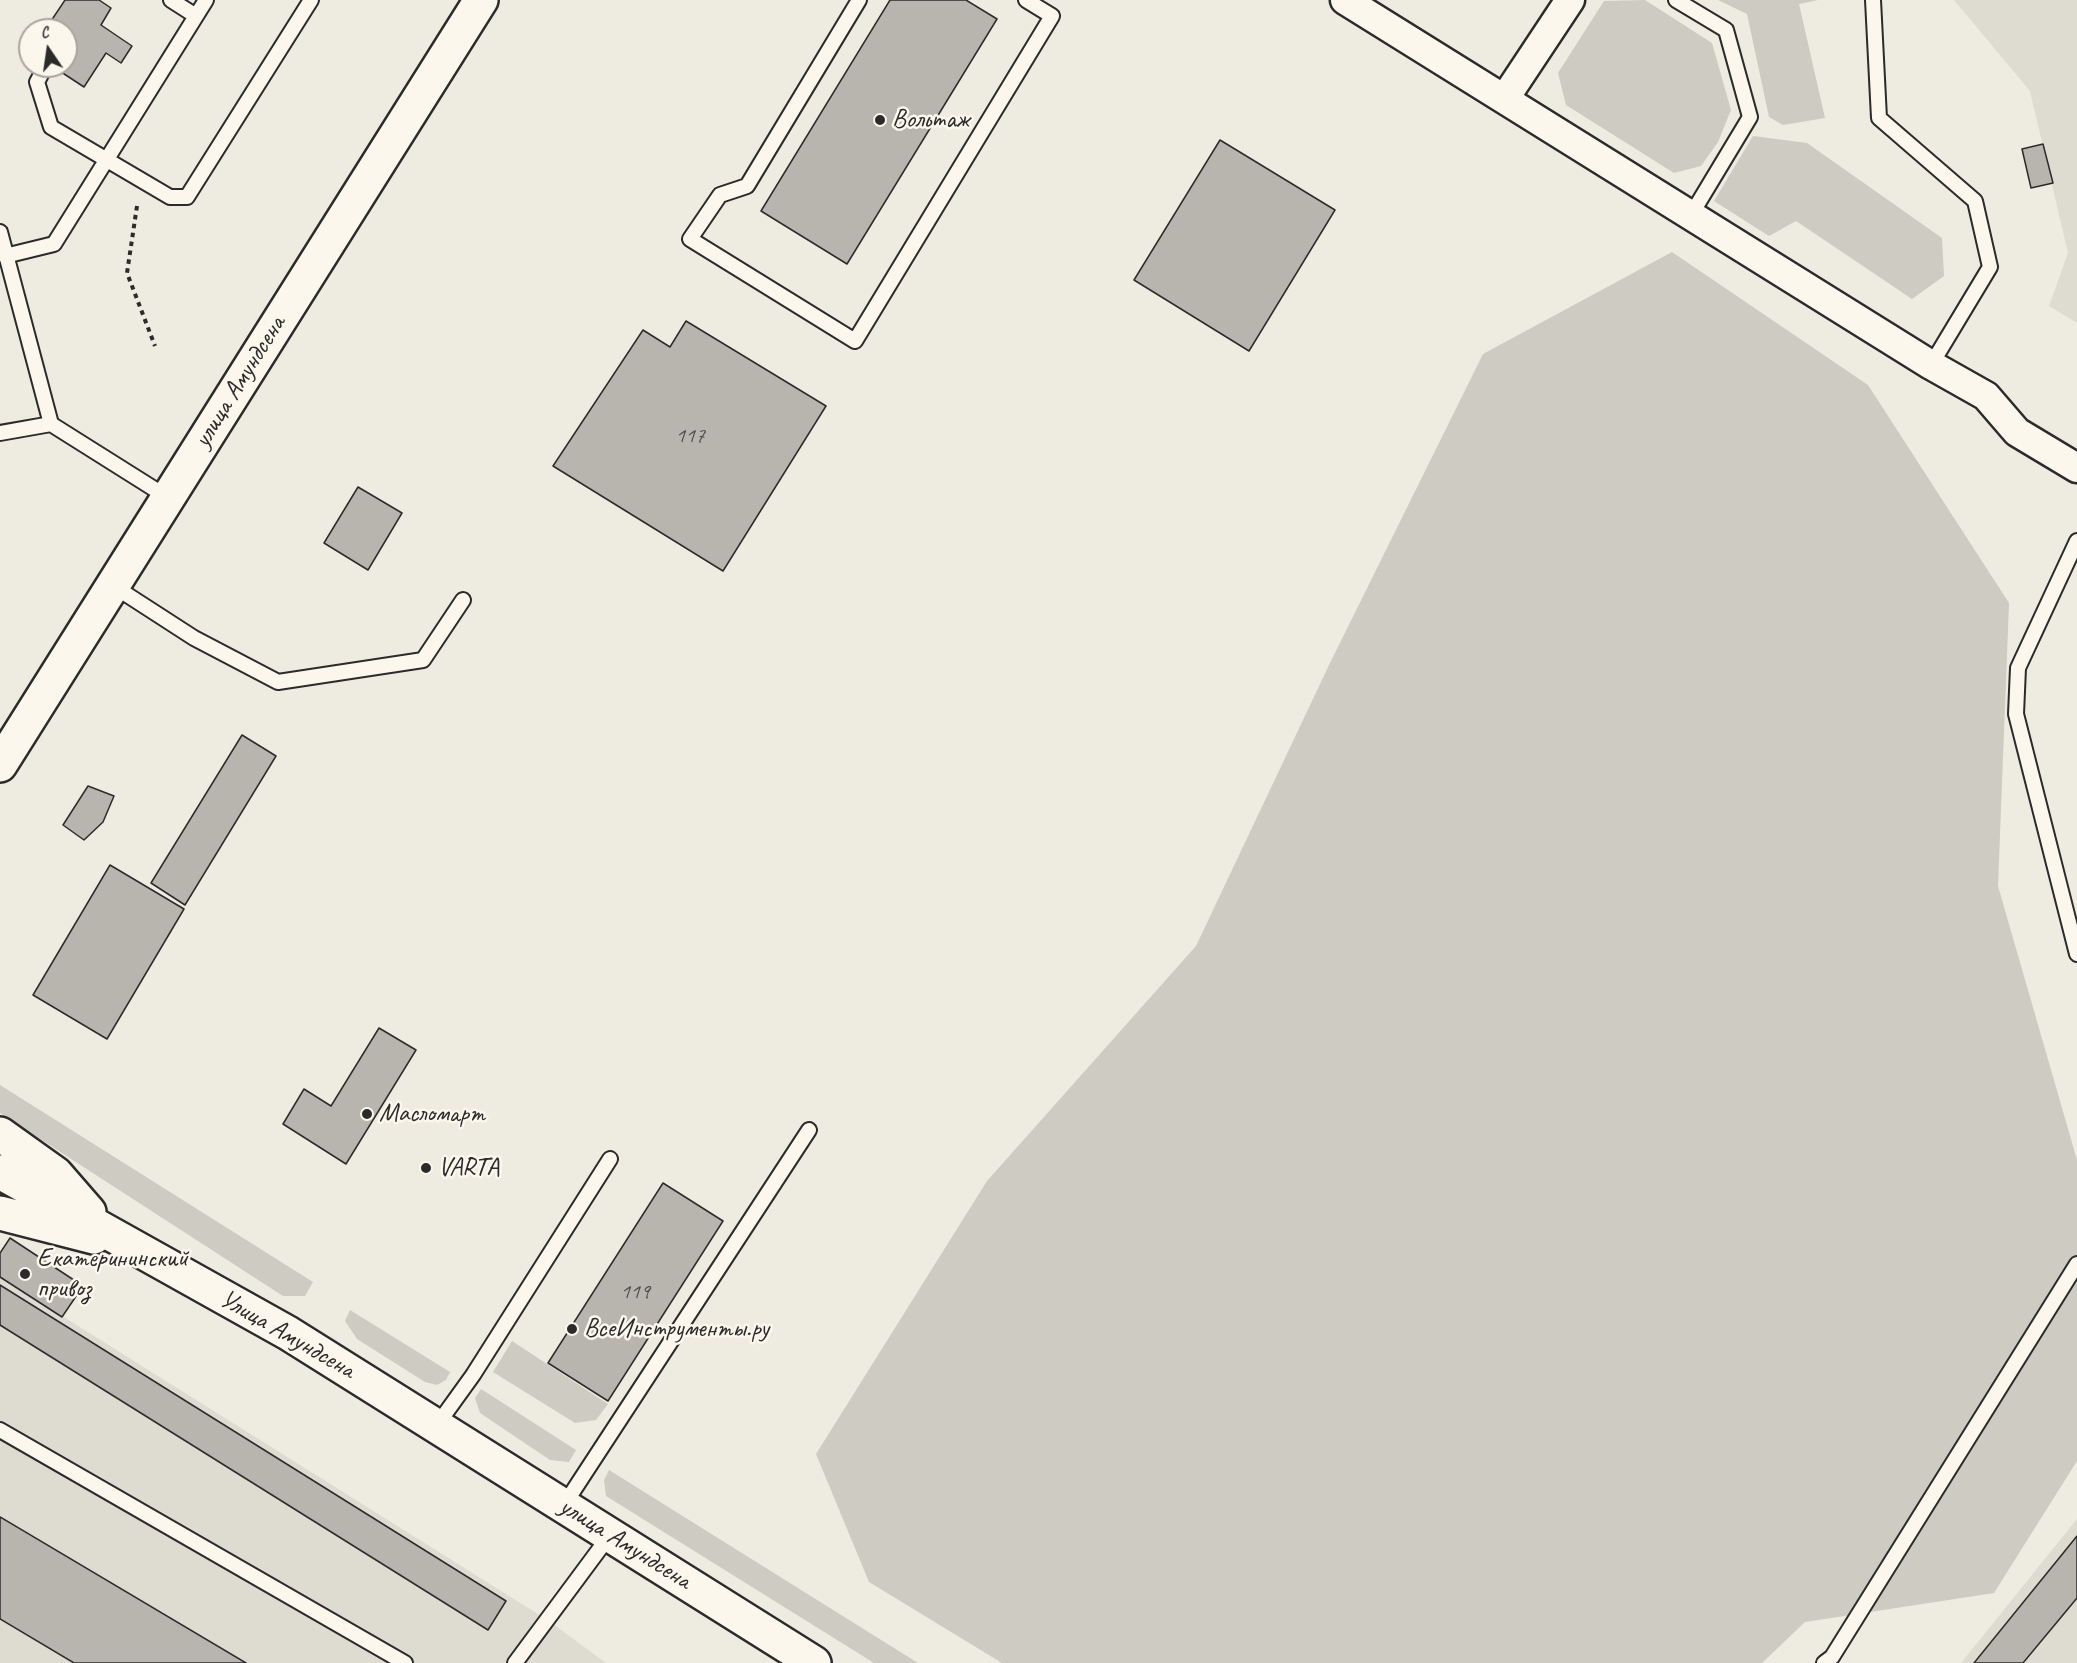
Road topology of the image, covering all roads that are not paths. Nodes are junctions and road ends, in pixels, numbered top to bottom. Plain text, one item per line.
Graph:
1 (171, 0) edge
2 (206, 0) edge
3 (311, 0) edge
4 (481, 0) edge
5 (859, 0) edge
6 (1026, 0) edge
7 (1345, 0) edge
8 (1570, 0) edge
9 (1676, 0) edge
10 (1873, 0) edge
11 (196, 16) junction
12 (39, 78) edge
13 (1505, 98) junction
14 (108, 159) junction
15 (1691, 215) junction
16 (0, 231) edge
17 (5, 256) junction
18 (1931, 365) junction
19 (51, 424) junction
20 (0, 433) edge
21 (2077, 468) edge
22 (167, 497) junction
23 (2077, 541) edge
24 (112, 585) junction
25 (463, 600) dead end
26 (0, 765) edge
27 (2077, 954) edge
28 (809, 1130) dead end
29 (0, 1134) edge
30 (610, 1159) dead end
31 (0, 1172) edge
32 (0, 1213) edge
33 (104, 1229) junction
34 (136, 1248) junction
35 (2077, 1264) edge
36 (437, 1425) junction
37 (0, 1430) edge
38 (564, 1505) junction
39 (609, 1535) junction
40 (797, 1658) edge
41 (405, 1663) edge
42 (515, 1663) edge
43 (1824, 1663) edge

1 - 11 lane
2 - 11 lane
3 - 14 lane
4 - 22 street, улица Амундсена
5 - 6 lane
7 - 13 street
8 - 13 street
9 - 15 lane
10 - 18 lane
11 - 14 lane
12 - 14 lane
13 - 15 street
14 - 17 lane
15 - 18 street
16 - 17 lane
17 - 19 lane
18 - 21 street
19 - 20 lane
19 - 22 lane
22 - 24 street, улица Амундсена
23 - 27 lane
24 - 25 lane
24 - 26 street, улица Амундсена
28 - 38 lane
29 - 33 street
30 - 36 lane
31 - 33 street
32 - 34 street
33 - 34 street
34 - 36 street, Улица Амундсена
35 - 43 lane
36 - 38 street, улица Амундсена
37 - 41 lane
38 - 39 street, улица Амундсена
39 - 40 street, улица Амундсена
39 - 42 lane

